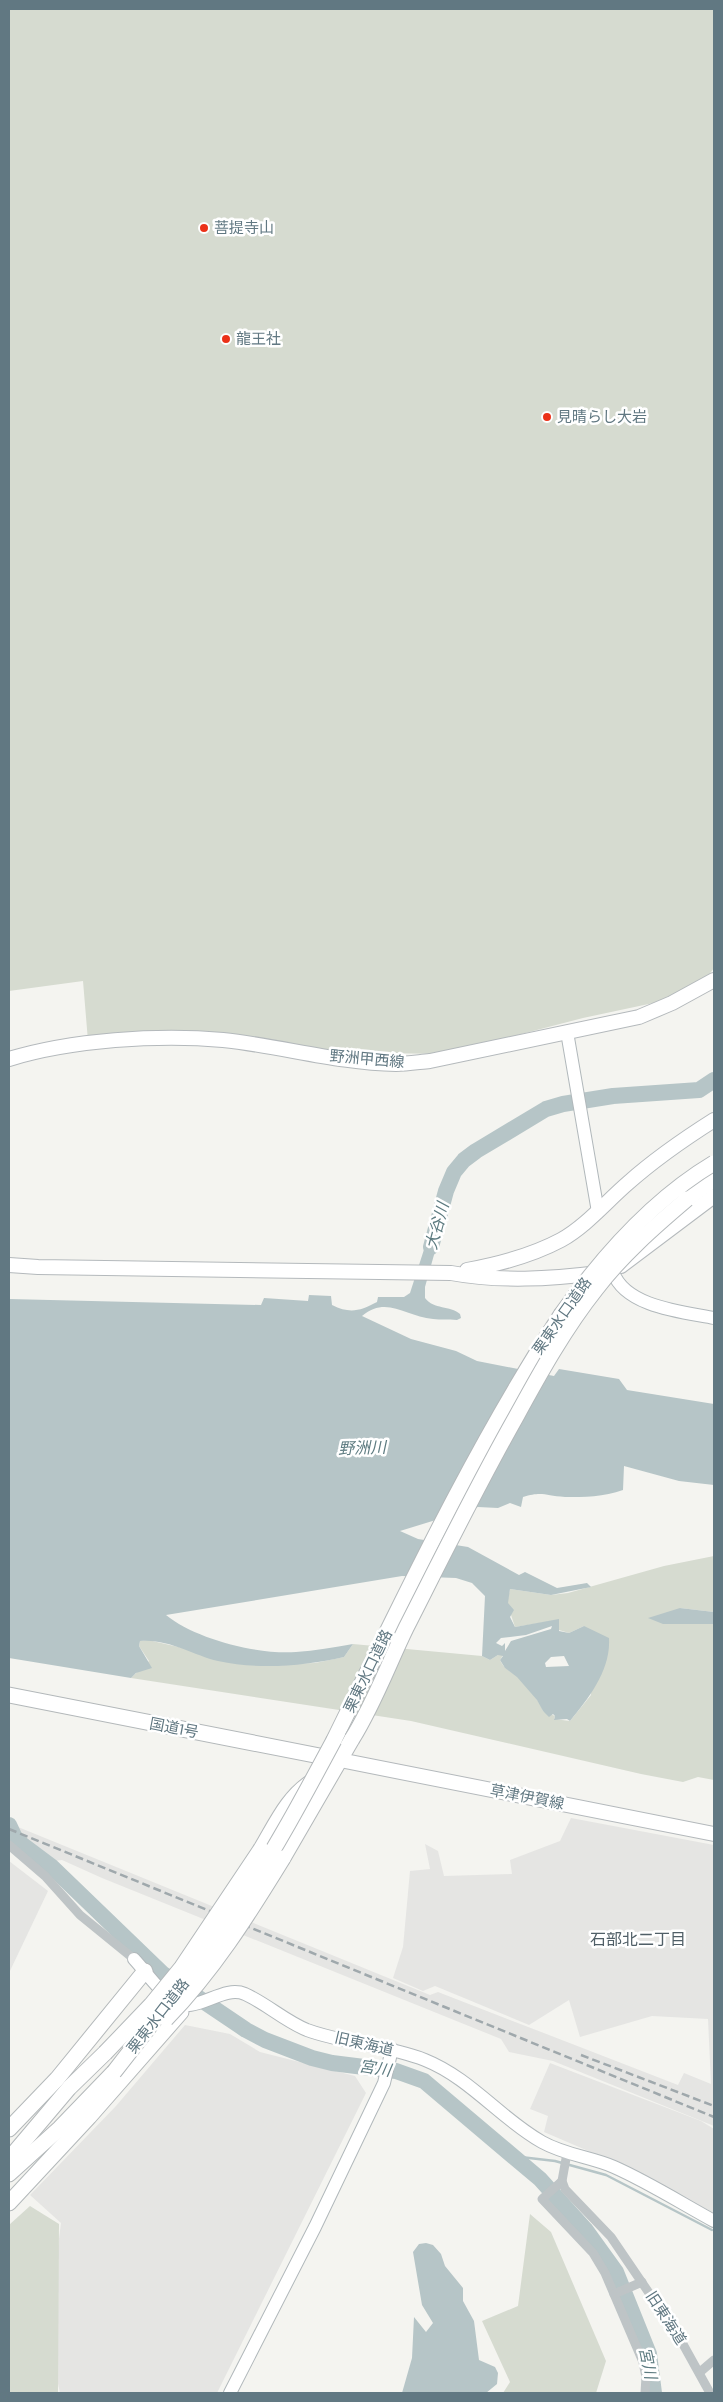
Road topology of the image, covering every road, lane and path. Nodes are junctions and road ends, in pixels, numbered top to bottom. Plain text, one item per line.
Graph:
1 (714, 980) edge
2 (567, 1032) junction
3 (9, 1059) edge
4 (714, 1120) edge
5 (714, 1163) edge
6 (714, 1179) edge
7 (714, 1196) edge
8 (598, 1212) junction
9 (9, 1265) edge
10 (613, 1272) junction
11 (451, 1273) junction
12 (714, 1318) edge
13 (9, 1695) edge
14 (340, 1760) junction
15 (714, 1834) edge
16 (9, 1845) edge
17 (134, 1959) joint
18 (146, 1971) junction
19 (192, 2004) junction
20 (392, 2053) junction
21 (114, 2072) junction
22 (9, 2129) edge
23 (567, 2153) junction
24 (9, 2159) edge
25 (9, 2174) edge
26 (559, 2184) junction
27 (9, 2203) edge
28 (714, 2221) edge
29 (639, 2284) junction
30 (615, 2294) junction
31 (714, 2360) edge
32 (700, 2372) junction
33 (230, 2393) edge
34 (645, 2393) edge
35 (710, 2393) edge

1 - 2 main road, 野洲甲西線
2 - 3 main road, 野洲甲西線
2 - 8 street
4 - 8 main road
5 - 21 highway, 栗東水口道路, bridge
6 - 14 highway, 栗東水口道路, bridge
7 - 10 main road
8 - 11 main road
9 - 11 main road
10 - 11 main road
10 - 12 street
13 - 14 highway, 国道1号
14 - 15 main road, 草津伊賀線
14 - 21 highway, 栗東水口道路, bridge
14 - 24 highway, bridge
16 - 17 street
17 - 18 street
18 - 19 street
18 - 22 highway
19 - 20 street, 旧東海道
19 - 27 highway
20 - 23 street, 旧東海道
20 - 33 street
21 - 25 highway, 栗東水口道路
23 - 26 street
23 - 28 street, 旧東海道
26 - 29 street, 旧東海道
26 - 30 street
29 - 30 street
29 - 32 street, 旧東海道
30 - 34 street
31 - 32 street
32 - 35 street, 旧東海道

